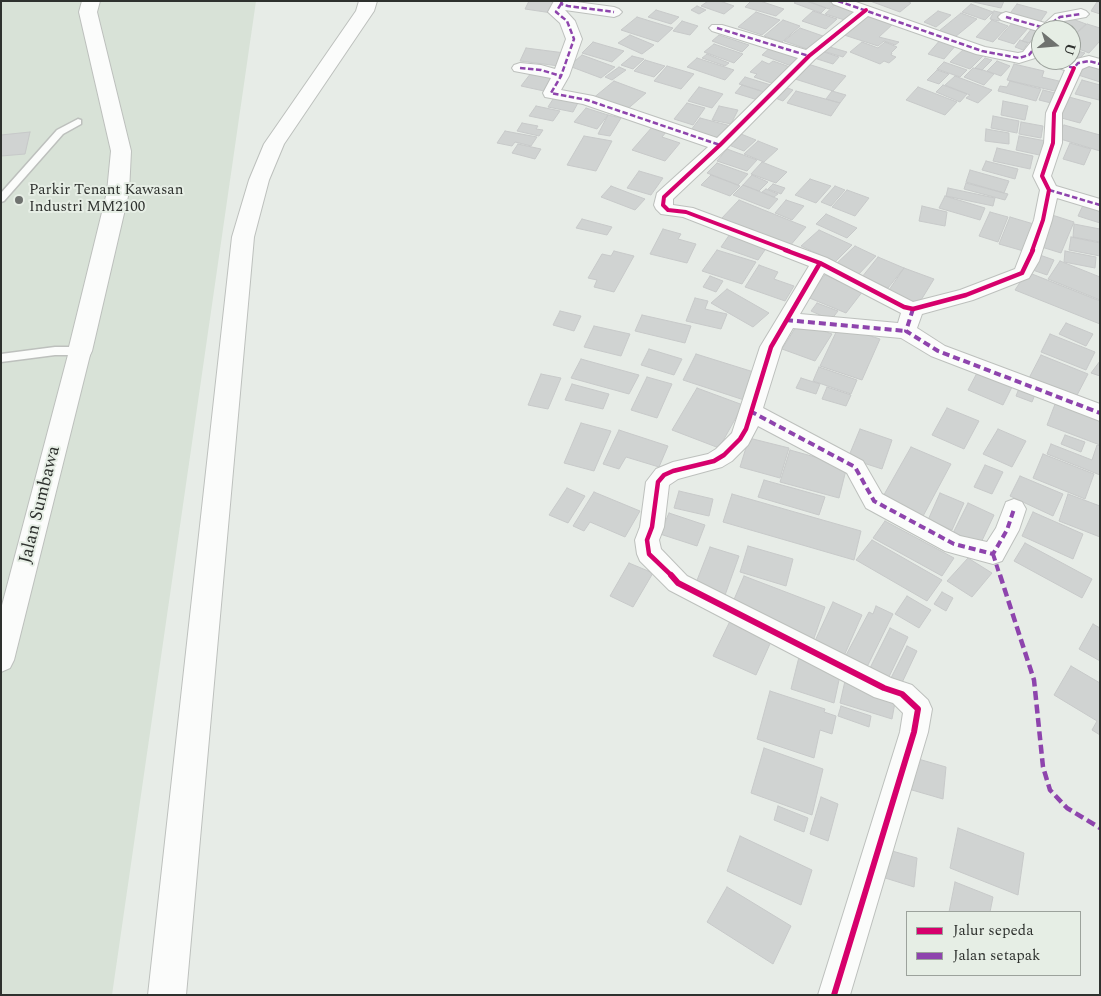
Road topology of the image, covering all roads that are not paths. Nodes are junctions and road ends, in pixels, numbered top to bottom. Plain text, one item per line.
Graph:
1 (91, 1) edge
2 (368, 1) edge
3 (838, 1) edge
4 (561, 2) edge
5 (1083, 8) edge
6 (866, 10) junction
7 (614, 12) dead end
8 (1006, 17) dead end
9 (1056, 20) edge
10 (1095, 22) dead end
11 (1031, 27) edge
12 (717, 28) dead end
13 (809, 56) junction
14 (1031, 57) edge
15 (1081, 62) edge
16 (1100, 64) edge
17 (520, 68) dead end
18 (1073, 70) edge
19 (561, 76) junction
20 (78, 122) dead end
21 (720, 145) junction
22 (1049, 190) junction
23 (1, 199) edge
24 (1100, 205) edge
25 (820, 264) junction
26 (913, 309) junction
27 (786, 320) junction
28 (906, 330) junction
29 (80, 351) junction
30 (1, 358) edge
31 (750, 411) junction
32 (1100, 413) edge
33 (1014, 509) dead end
34 (1, 660) edge
35 (167, 995) edge
36 (834, 995) edge

1 - 29 main road
2 - 35 main road
3 - 6 street
4 - 7 street
4 - 19 street
5 - 9 street
5 - 10 street
6 - 13 street
6 - 14 street
8 - 11 street
12 - 13 street
13 - 21 street
15 - 16 street
17 - 19 street
18 - 22 street
19 - 21 street
20 - 23 lane
21 - 25 street
22 - 24 street
22 - 26 street
25 - 26 street
25 - 27 street
26 - 28 street
27 - 28 street
27 - 31 street
28 - 32 street
29 - 30 lane
29 - 34 street, Jalan Sumbawa
31 - 33 street
31 - 36 street

